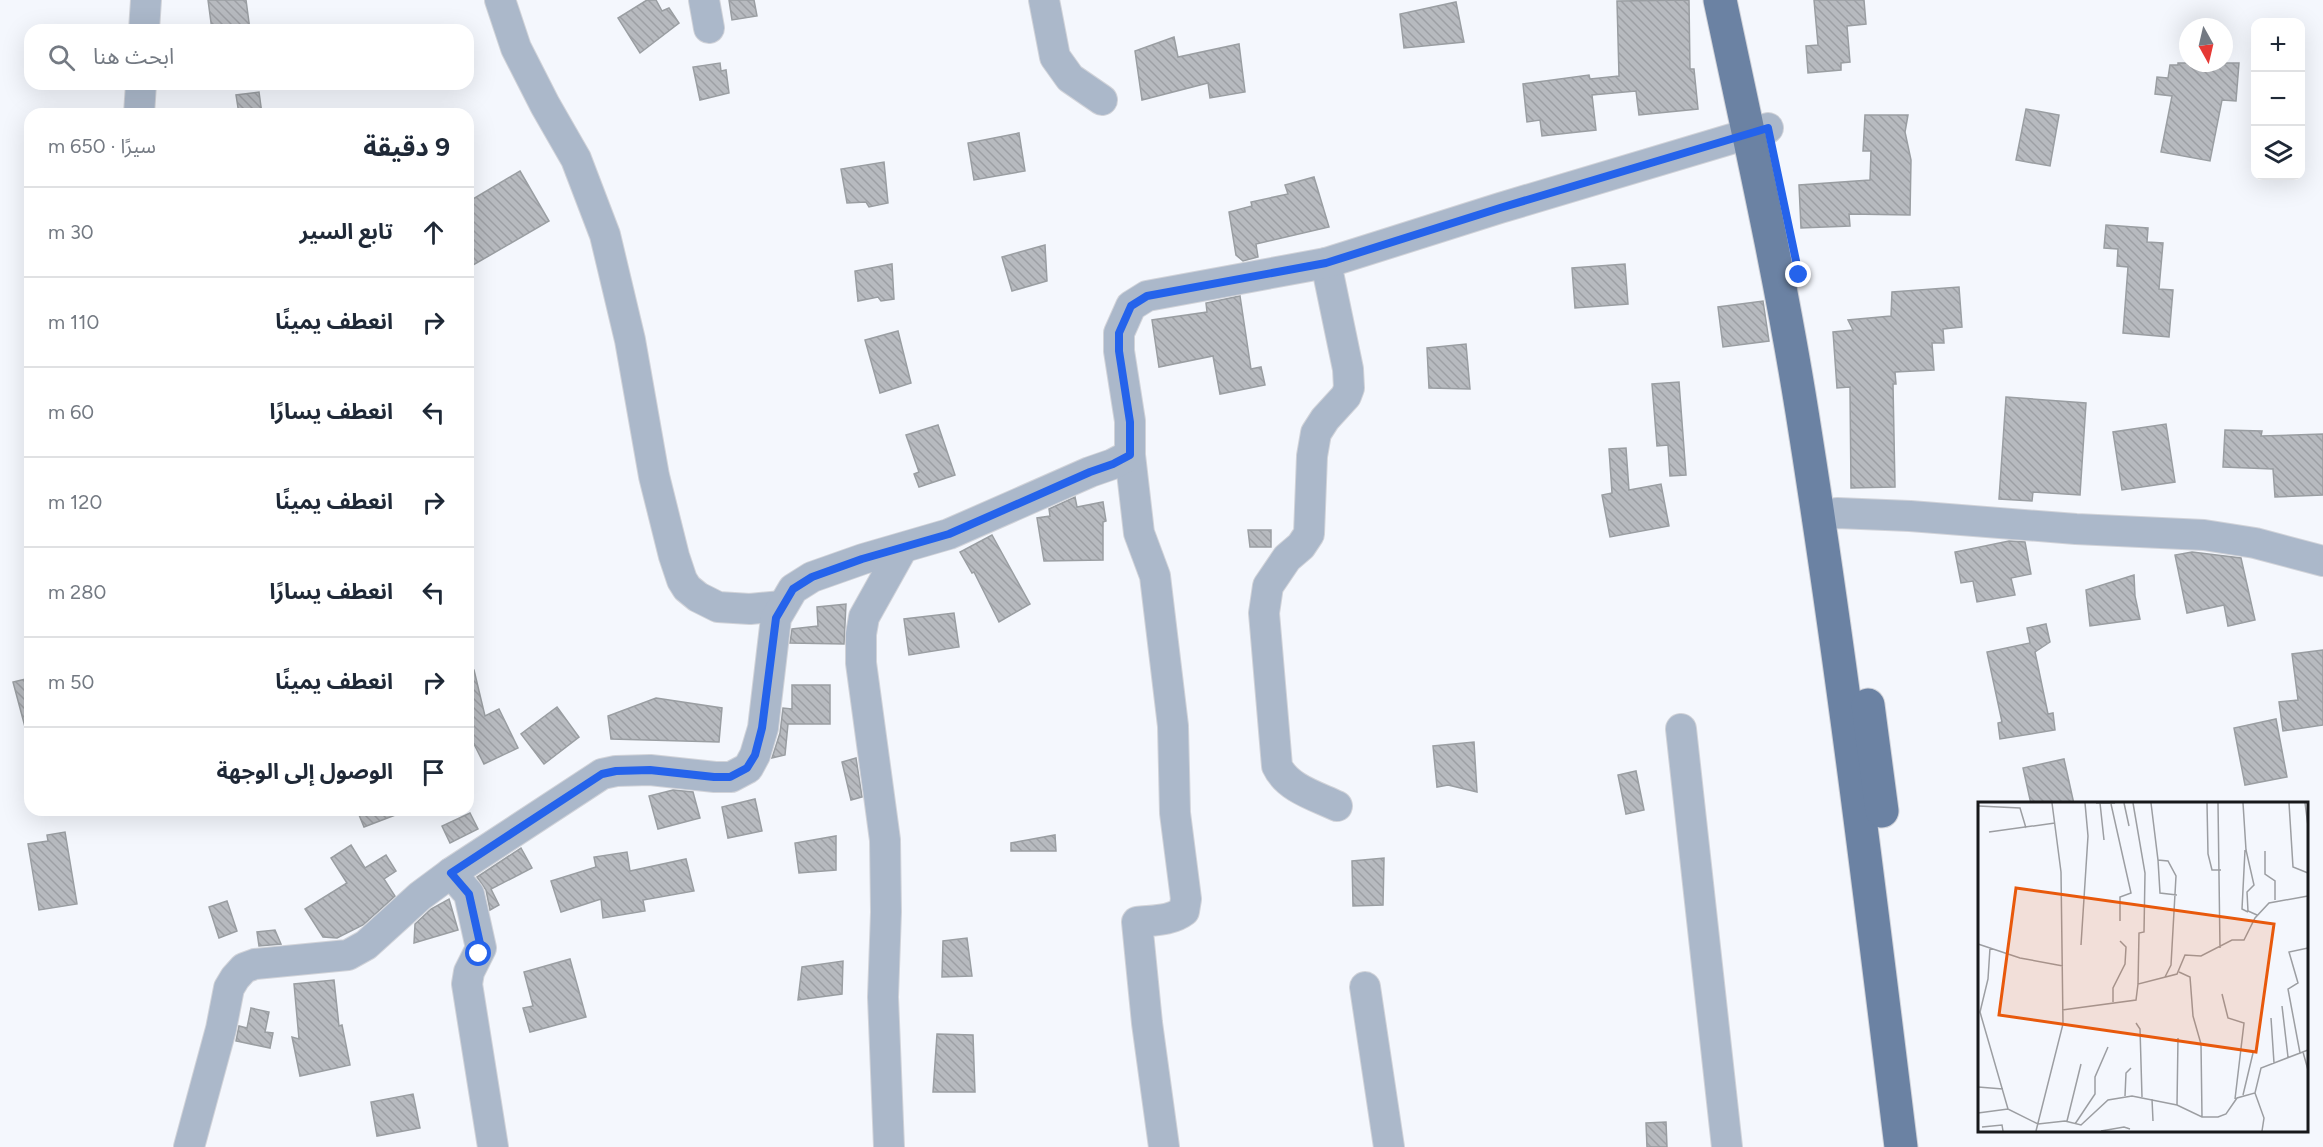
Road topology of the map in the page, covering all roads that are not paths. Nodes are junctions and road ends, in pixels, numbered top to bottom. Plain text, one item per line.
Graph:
1 (146, 0) edge
2 (500, 0) edge
3 (1044, 0) edge
4 (1720, 0) edge
5 (1742, 0) edge
6 (144, 24) edge
7 (141, 90) edge
8 (1102, 100) dead end
9 (139, 108) edge
10 (1759, 130) junction
11 (1326, 263) junction
12 (1130, 455) junction
13 (1827, 515) junction
14 (902, 549) junction
15 (2323, 561) edge
16 (782, 606) junction
17 (1681, 729) dead end
18 (1337, 806) dead end
19 (451, 873) junction
20 (1365, 987) dead end
21 (189, 1147) edge
22 (493, 1147) edge
23 (889, 1147) edge
24 (1164, 1147) edge
25 (1389, 1147) edge
26 (1727, 1147) edge
27 (1901, 1147) edge
28 (1920, 1147) edge

1 - 6 street
2 - 16 street
3 - 8 street
4 - 10 main road
5 - 10 main road
7 - 9 street
10 - 11 street
10 - 13 main road
11 - 12 street
11 - 18 street
12 - 14 street
12 - 24 street
13 - 15 street
13 - 27 main road
13 - 28 main road
14 - 16 street
14 - 23 street
16 - 19 street
17 - 26 street
19 - 21 street
19 - 22 street
20 - 25 street

